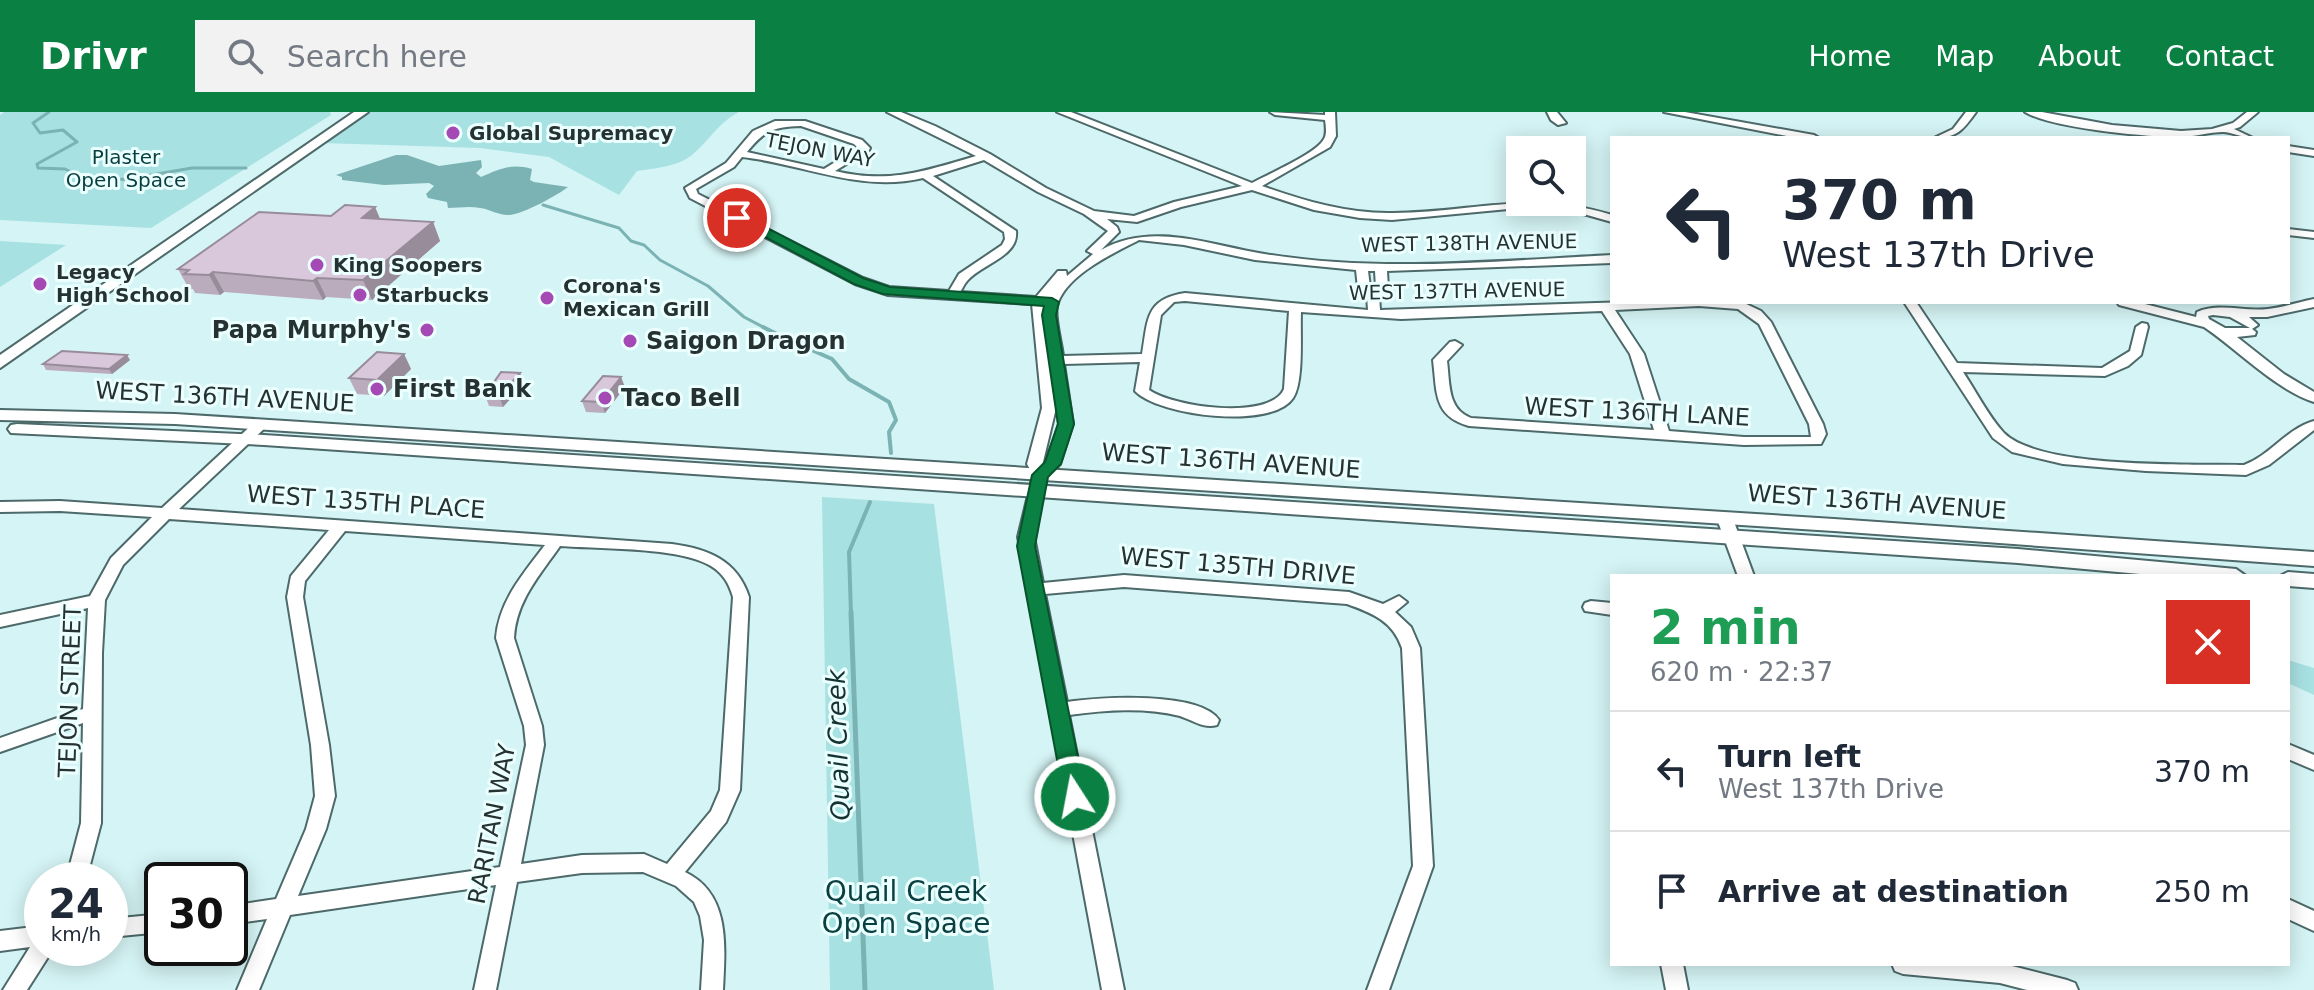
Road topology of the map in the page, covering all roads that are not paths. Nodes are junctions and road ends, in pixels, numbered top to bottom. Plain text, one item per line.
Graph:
1 (349, 112) edge
2 (362, 112) edge
3 (892, 112) edge
4 (1062, 112) edge
5 (1275, 112) edge
6 (1552, 112) edge
7 (1674, 112) edge
8 (1971, 112) edge
9 (2030, 112) edge
10 (2253, 112) edge
11 (1330, 115) edge
12 (1561, 123) dead end
13 (2224, 129) junction
14 (1803, 136) edge
15 (1944, 136) edge
16 (2243, 136) edge
17 (2290, 149) edge
18 (2314, 153) edge
19 (739, 154) junction
20 (986, 156) junction
21 (269, 171) junction
22 (828, 171) junction
23 (925, 175) junction
24 (1252, 187) junction
25 (1093, 214) junction
26 (1609, 216) edge
27 (1134, 219) junction
28 (1154, 228) junction
29 (1113, 230) junction
30 (2290, 232) edge
31 (2314, 235) edge
32 (1138, 238) junction
33 (1184, 242) junction
34 (1610, 259) edge
35 (1362, 267) junction
36 (1381, 267) junction
37 (1373, 295) junction
38 (952, 296) junction
39 (1046, 302) junction
40 (2314, 303) edge
41 (1678, 304) edge
42 (1735, 304) edge
43 (1911, 304) edge
44 (2133, 304) edge
45 (1295, 308) junction
46 (1607, 308) junction
47 (2222, 312) junction
48 (2267, 313) junction
49 (1374, 314) junction
50 (2207, 314) edge
51 (2142, 327) dead end
52 (2251, 329) junction
53 (1455, 345) dead end
54 (0, 348) edge
55 (1146, 358) junction
56 (1058, 360) junction
57 (0, 363) edge
58 (1952, 367) junction
59 (2314, 391) edge
60 (2314, 398) edge
61 (0, 415) edge
62 (261, 424) junction
63 (2314, 425) edge
64 (0, 429) edge
65 (1663, 436) junction
66 (245, 439) junction
67 (1816, 441) joint
68 (1038, 483) junction
69 (0, 507) edge
70 (164, 514) junction
71 (340, 527) junction
72 (1728, 528) junction
73 (556, 541) junction
74 (2314, 559) edge
75 (1745, 574) edge
76 (2214, 574) edge
77 (2290, 579) edge
78 (2314, 581) edge
79 (1035, 589) junction
80 (97, 600) junction
81 (1591, 607) dead end
82 (1610, 609) edge
83 (0, 621) edge
84 (1058, 710) junction
85 (92, 713) junction
86 (1210, 720) dead end
87 (0, 745) edge
88 (2290, 752) edge
89 (2314, 763) edge
90 (81, 862) edge
91 (672, 873) junction
92 (509, 876) junction
93 (282, 908) junction
94 (2290, 909) edge
95 (248, 913) edge
96 (2314, 922) edge
97 (24, 938) edge
98 (0, 941) edge
99 (30, 966) edge
100 (1672, 966) edge
101 (1925, 966) edge
102 (14, 990) edge
103 (248, 990) edge
104 (485, 990) edge
105 (712, 990) edge
106 (1113, 990) edge
107 (1378, 990) edge
108 (1677, 990) edge
109 (2067, 990) edge

1 - 21 main road
2 - 21 main road
3 - 20 street
4 - 24 street
5 - 11 street
6 - 12 street
7 - 14 street
8 - 15 street
9 - 13 street
10 - 13 street
11 - 24 street
13 - 16 street
17 - 18 street
19 - 22 street, TEJON WAY
19 - 22 street
19 - 38 street
20 - 23 street, TEJON WAY
20 - 25 street
21 - 54 main road
21 - 57 main road
22 - 23 street, TEJON WAY
23 - 38 street
24 - 26 street
24 - 27 street
24 - 28 street
25 - 27 street
25 - 29 street
27 - 28 street, WEST 138TH AVENUE
27 - 29 street
28 - 32 street
28 - 33 street, WEST 138TH AVENUE
29 - 32 street, WEST 138TH AVENUE
29 - 39 street
30 - 31 street
32 - 33 street, WEST 138TH AVENUE
32 - 39 street
33 - 35 street, WEST 138TH AVENUE
34 - 36 street, WEST 138TH AVENUE
35 - 36 street, WEST 138TH AVENUE
35 - 37 street
36 - 37 street
37 - 49 street
38 - 39 street
39 - 56 street
39 - 68 street
40 - 48 street
41 - 46 street, WEST 137TH AVENUE
42 - 67 street, WEST 137TH AVENUE
43 - 58 street
44 - 50 street
45 - 49 street, WEST 137TH AVENUE
45 - 55 street, WEST 137TH AVENUE
45 - 55 street
46 - 49 street, WEST 137TH AVENUE
46 - 65 street
47 - 48 street
47 - 50 street
47 - 52 street
48 - 52 street
50 - 52 street
50 - 60 street
51 - 58 street
52 - 59 street
53 - 65 street, WEST 136TH LANE
55 - 56 street
56 - 68 street
58 - 63 street
61 - 62 main road, WEST 136TH AVENUE
62 - 66 street, TEJON STREET
62 - 68 main road, WEST 136TH AVENUE
64 - 66 main road, WEST 136TH AVENUE
65 - 67 street, WEST 136TH LANE
66 - 68 main road, WEST 136TH AVENUE
66 - 70 street, TEJON STREET
68 - 72 main road, WEST 136TH AVENUE
68 - 79 street
69 - 70 street, WEST 135TH PLACE
70 - 71 street, WEST 135TH PLACE
70 - 80 street, TEJON STREET
71 - 73 street, WEST 135TH PLACE
71 - 93 street
72 - 74 main road, WEST 136TH AVENUE
72 - 75 street
72 - 76 main road, WEST 136TH AVENUE
73 - 91 street, WEST 135TH PLACE
73 - 92 street, RARITAN WAY
77 - 78 main road
79 - 84 street
79 - 107 street, WEST 135TH DRIVE
80 - 83 street
80 - 85 street, TEJON STREET
81 - 82 street
84 - 86 street
84 - 106 street
85 - 87 street
85 - 90 street, TEJON STREET
88 - 89 street
91 - 92 street
91 - 105 street
92 - 93 street
92 - 104 street, RARITAN WAY
93 - 95 street
93 - 103 street
94 - 96 street
97 - 98 street
99 - 102 street
100 - 108 street
101 - 109 street

